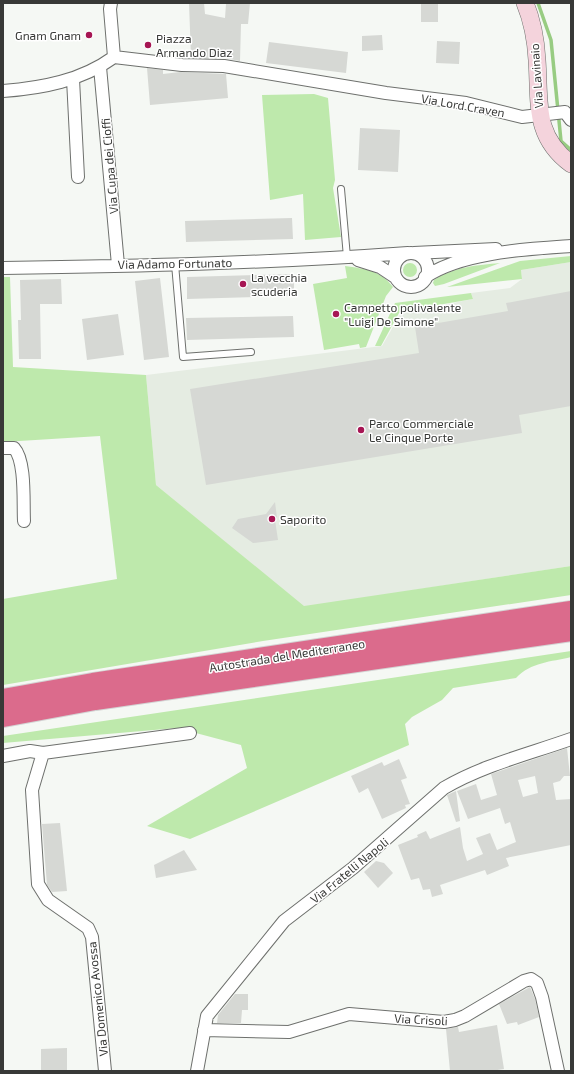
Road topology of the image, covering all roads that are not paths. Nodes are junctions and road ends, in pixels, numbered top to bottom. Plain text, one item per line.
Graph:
1 (111, 3) edge
2 (525, 3) edge
3 (114, 57) junction
4 (100, 67) junction
5 (73, 79) junction
6 (3, 92) edge
7 (545, 114) junction
8 (568, 116) edge
9 (571, 164) edge
10 (78, 177) dead end
11 (340, 188) dead end
12 (571, 246) edge
13 (523, 250) junction
14 (411, 253) junction
15 (347, 257) junction
16 (118, 264) junction
17 (175, 264) junction
18 (3, 268) edge
19 (395, 277) junction
20 (425, 277) junction
21 (251, 352) dead end
22 (3, 448) edge
23 (24, 520) dead end
24 (571, 606) edge
25 (571, 612) edge
26 (468, 627) junction
27 (571, 630) edge
28 (3, 700) edge
29 (3, 716) edge
30 (190, 733) dead end
31 (571, 739) edge
32 (43, 753) junction
33 (3, 756) edge
34 (204, 1030) junction
35 (105, 1071) edge
36 (197, 1071) edge
37 (558, 1071) edge

1 - 3 street
2 - 7 street, Via Lavinaio
3 - 4 street
3 - 7 street, Via Lord Craven
4 - 5 street
4 - 16 street, Via Cupa dei Cioffi
5 - 6 street
5 - 10 street
7 - 8 street, Via Lord Craven
7 - 9 street, Via Lavinaio
11 - 15 lane
12 - 13 street, Via Adamo Fortunato
13 - 14 street, Via Adamo Fortunato
13 - 20 street, Via Adamo Fortunato
14 - 15 street, Via Adamo Fortunato
14 - 19 street
14 - 20 street
15 - 17 street, Via Adamo Fortunato
15 - 19 street, Via Adamo Fortunato
16 - 17 street, Via Adamo Fortunato
16 - 18 street, Via Adamo Fortunato
17 - 21 lane
19 - 20 street
22 - 23 street
24 - 26 highway
25 - 26 highway, Autostrada del Mediterraneo
26 - 28 highway, Autostrada del Mediterraneo
27 - 29 highway, Autostrada del Mediterraneo
30 - 32 street
31 - 34 street, Via Fratelli Napoli
32 - 33 street
32 - 35 street, Via Domenico Avossa
34 - 36 street, Via Fratelli Napoli
34 - 37 street, Via Crisoli

